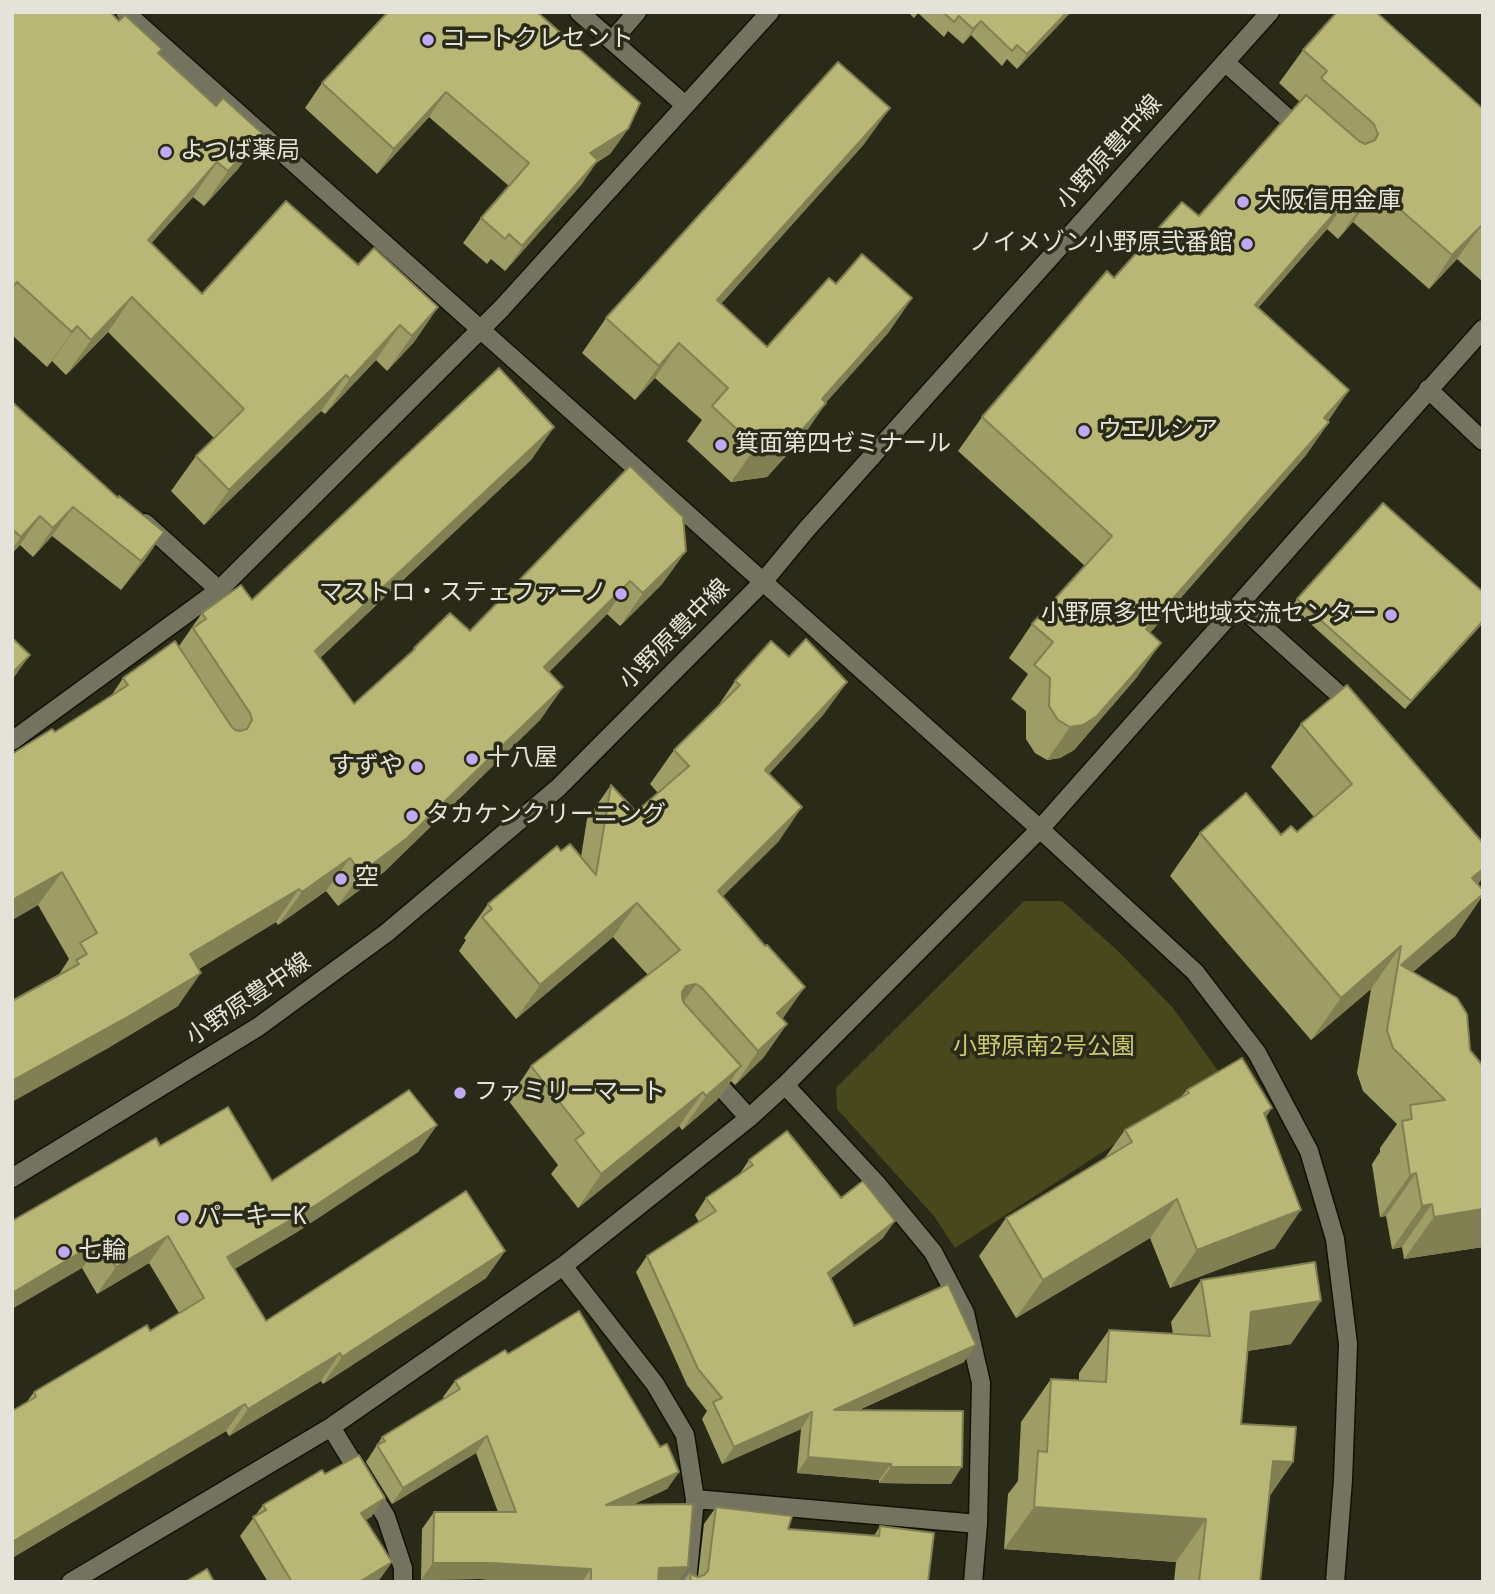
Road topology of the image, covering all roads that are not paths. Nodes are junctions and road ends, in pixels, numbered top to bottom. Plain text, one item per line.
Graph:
1 (125, 12) edge
2 (579, 12) edge
3 (637, 12) edge
4 (770, 12) edge
5 (1270, 12) edge
6 (612, 41) junction
7 (1225, 62) junction
8 (685, 105) junction
9 (1313, 140) edge
10 (1483, 329) edge
11 (480, 330) junction
12 (1428, 390) junction
13 (1483, 441) edge
14 (136, 515) edge
15 (763, 582) junction
16 (219, 590) junction
17 (1239, 605) junction
18 (1368, 721) edge
19 (12, 741) edge
20 (1040, 829) junction
21 (695, 1059) edge
22 (785, 1085) junction
23 (749, 1118) junction
24 (12, 1178) edge
25 (563, 1266) junction
26 (331, 1427) junction
27 (695, 1499) junction
28 (978, 1524) junction
29 (71, 1582) edge
30 (403, 1582) edge
31 (687, 1582) edge
32 (974, 1582) edge
33 (1335, 1582) edge

1 - 11 street
2 - 6 street
3 - 6 street
4 - 8 street
5 - 7 street, 小野原豊中線
6 - 8 street
7 - 9 street
7 - 15 street, 小野原豊中線
8 - 11 street
10 - 12 street
11 - 15 street
11 - 16 street
12 - 13 street
12 - 17 street
14 - 16 street
15 - 20 street
15 - 24 street, 小野原豊中線
16 - 19 street
17 - 18 street
17 - 20 street
20 - 22 street
20 - 33 street
21 - 23 street
22 - 23 street
22 - 28 street
23 - 25 street
25 - 26 street
25 - 27 street
26 - 29 street
26 - 30 street
27 - 28 street
27 - 31 street
28 - 32 street

